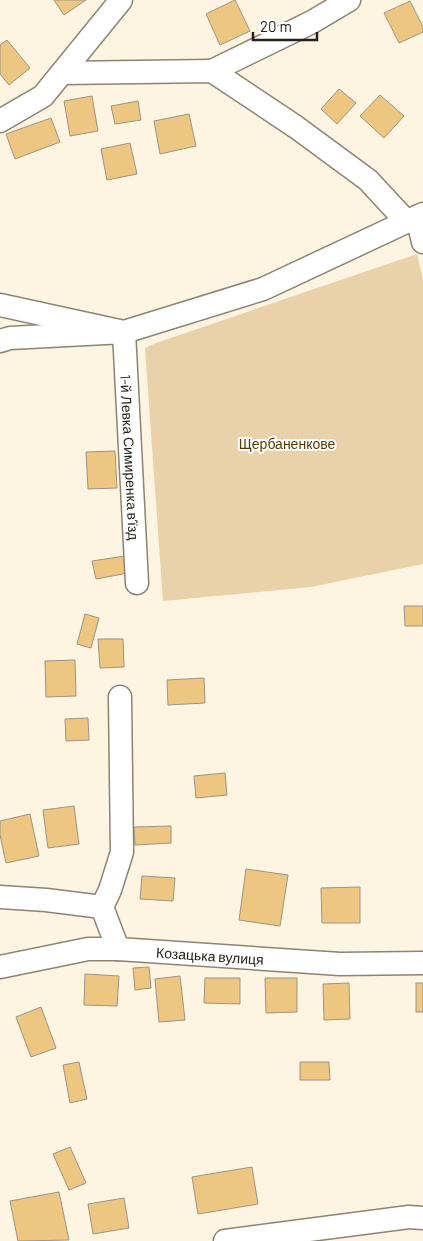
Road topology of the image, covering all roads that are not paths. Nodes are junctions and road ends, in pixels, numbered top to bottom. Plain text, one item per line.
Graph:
1 (120, 0) edge
2 (349, 0) edge
3 (212, 71) junction
4 (62, 73) junction
5 (0, 121) edge
6 (415, 217) edge
7 (423, 242) edge
8 (0, 305) edge
9 (124, 332) junction
10 (0, 341) edge
11 (137, 583) dead end
12 (120, 697) dead end
13 (0, 898) edge
14 (102, 907) junction
15 (118, 949) junction
16 (423, 963) edge
17 (0, 967) edge
18 (423, 1218) edge
19 (226, 1241) edge

1 - 4 street
2 - 3 street
3 - 4 street
3 - 6 street
4 - 5 street
6 - 7 street
6 - 9 street
8 - 9 street
9 - 10 street
9 - 11 street, 1-й Левка Симиренка в’їзд
12 - 14 street
13 - 14 street
14 - 15 street
15 - 16 street, Козацька вулиця
15 - 17 street, Козацька вулиця
18 - 19 street

